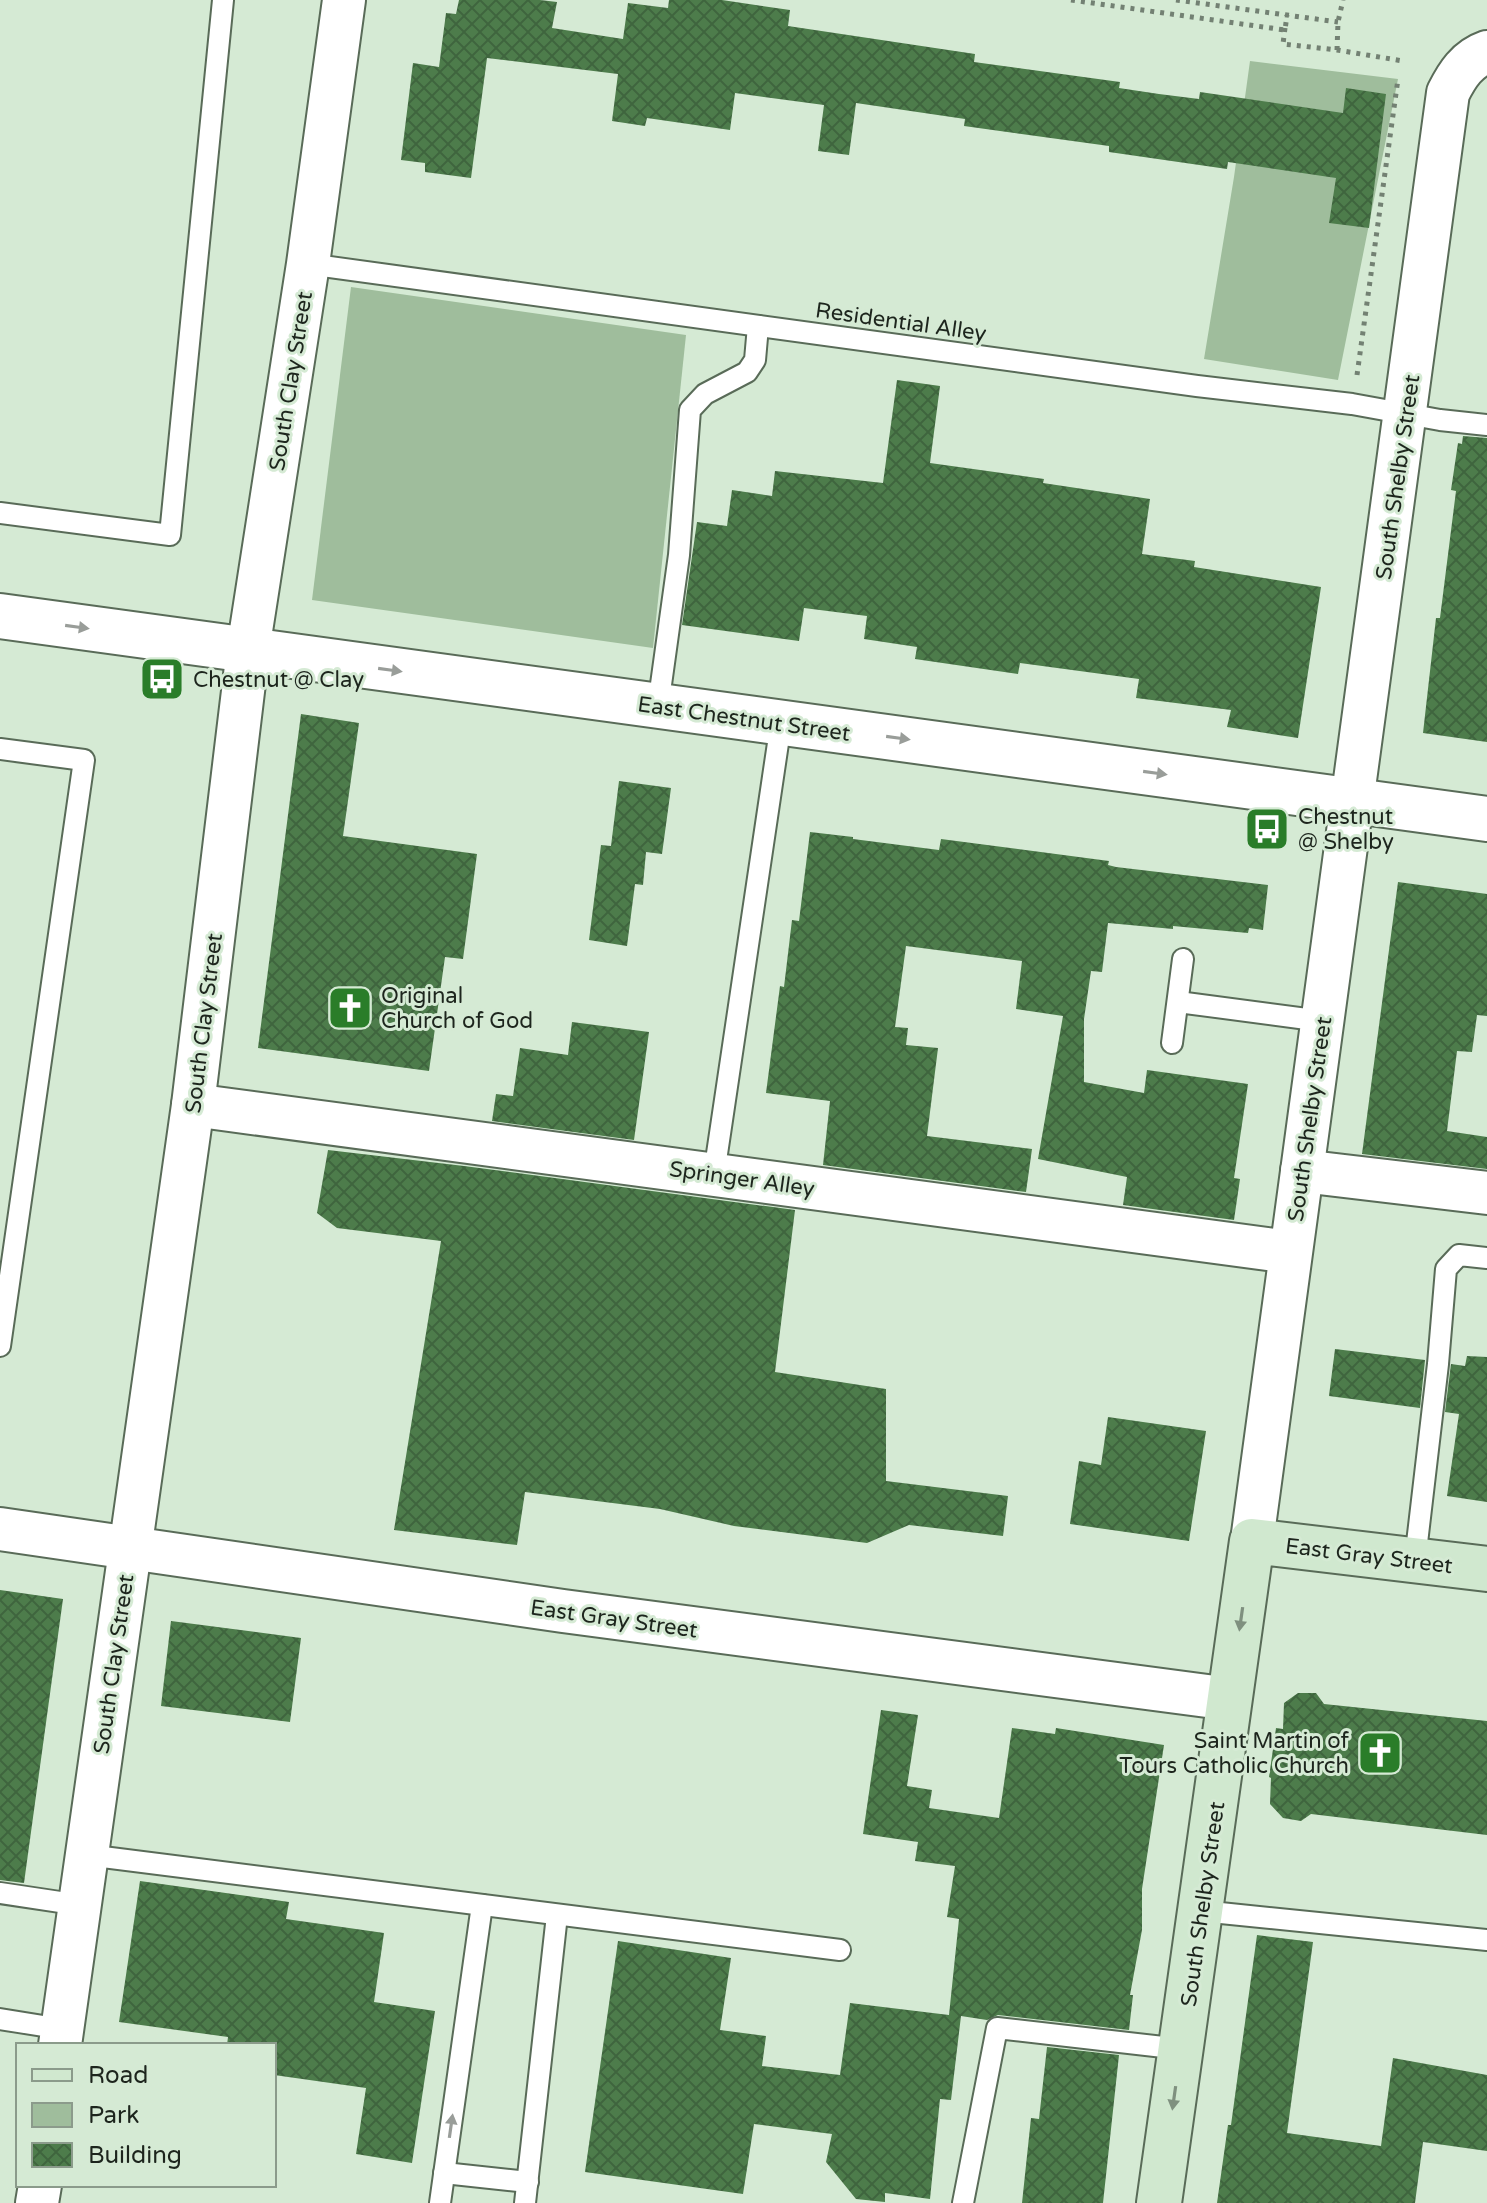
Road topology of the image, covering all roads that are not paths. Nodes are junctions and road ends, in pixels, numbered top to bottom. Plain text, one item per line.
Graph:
1 (223, 0) edge
2 (344, 0) edge
3 (1487, 52) edge
4 (308, 264) junction
5 (758, 326) junction
6 (1404, 413) junction
7 (1487, 425) edge
8 (0, 513) edge
9 (0, 616) edge
10 (248, 650) junction
11 (658, 706) junction
12 (781, 723) junction
13 (0, 749) edge
14 (1351, 800) junction
15 (1487, 819) edge
16 (1183, 959) dead end
17 (1178, 1002) junction
18 (1322, 1021) junction
19 (1172, 1043) dead end
20 (193, 1105) junction
21 (1302, 1171) junction
22 (714, 1174) junction
23 (1487, 1193) edge
24 (1290, 1252) junction
25 (1487, 1258) edge
26 (0, 1346) edge
27 (0, 1529) edge
28 (1252, 1541) junction
29 (129, 1547) junction
30 (1415, 1560) junction
31 (1487, 1569) edge
32 (1230, 1699) junction
33 (87, 1855) junction
34 (0, 1893) edge
35 (80, 1905) junction
36 (482, 1905) junction
37 (1201, 1911) junction
38 (557, 1915) junction
39 (1487, 1940) edge
40 (840, 1950) dead end
41 (0, 2019) edge
42 (61, 2037) edge
43 (1181, 2049) junction
44 (444, 2173) junction
45 (528, 2182) junction
46 (440, 2203) edge
47 (525, 2203) edge
48 (963, 2203) edge
49 (1159, 2203) edge

1 - 8 lane
2 - 4 street, South Clay Street
3 - 6 street, South Shelby Street
4 - 5 lane, Residential Alley
4 - 10 street, South Clay Street
5 - 6 lane, Residential Alley
5 - 11 lane
6 - 7 lane, Residential Alley
6 - 14 street, South Shelby Street
9 -> 10 street, East Chestnut Street
10 -> 11 street, East Chestnut Street
10 - 20 street, South Clay Street
11 - 12 street, East Chestnut Street
12 -> 14 street, East Chestnut Street
12 - 22 lane
13 - 26 lane
14 - 15 street, East Chestnut Street
14 - 18 street, South Shelby Street
16 - 17 lane
17 - 18 lane
17 - 19 lane
18 - 21 street, South Shelby Street
20 - 22 street, Springer Alley
20 - 29 street, South Clay Street
21 - 23 street
21 - 24 street, South Shelby Street
22 - 24 street, Springer Alley
24 - 28 street, South Shelby Street
25 - 30 lane
27 - 29 street, East Gray Street
28 - 30 main road, East Gray Street
28 -> 32 main road, South Shelby Street
29 - 32 street, East Gray Street
29 - 33 street, South Clay Street
30 - 31 main road, East Gray Street
32 - 37 main road, South Shelby Street
33 - 35 street, South Clay Street
33 - 36 lane
34 - 35 lane
35 - 42 street, South Clay Street
36 - 38 lane
44 -> 36 lane
37 - 39 lane
37 - 43 main road, South Shelby Street
38 - 40 lane
38 - 45 lane
41 - 42 lane
43 - 48 lane
43 -> 49 main road, South Shelby Street
44 - 45 lane
44 - 46 lane
45 - 47 lane

